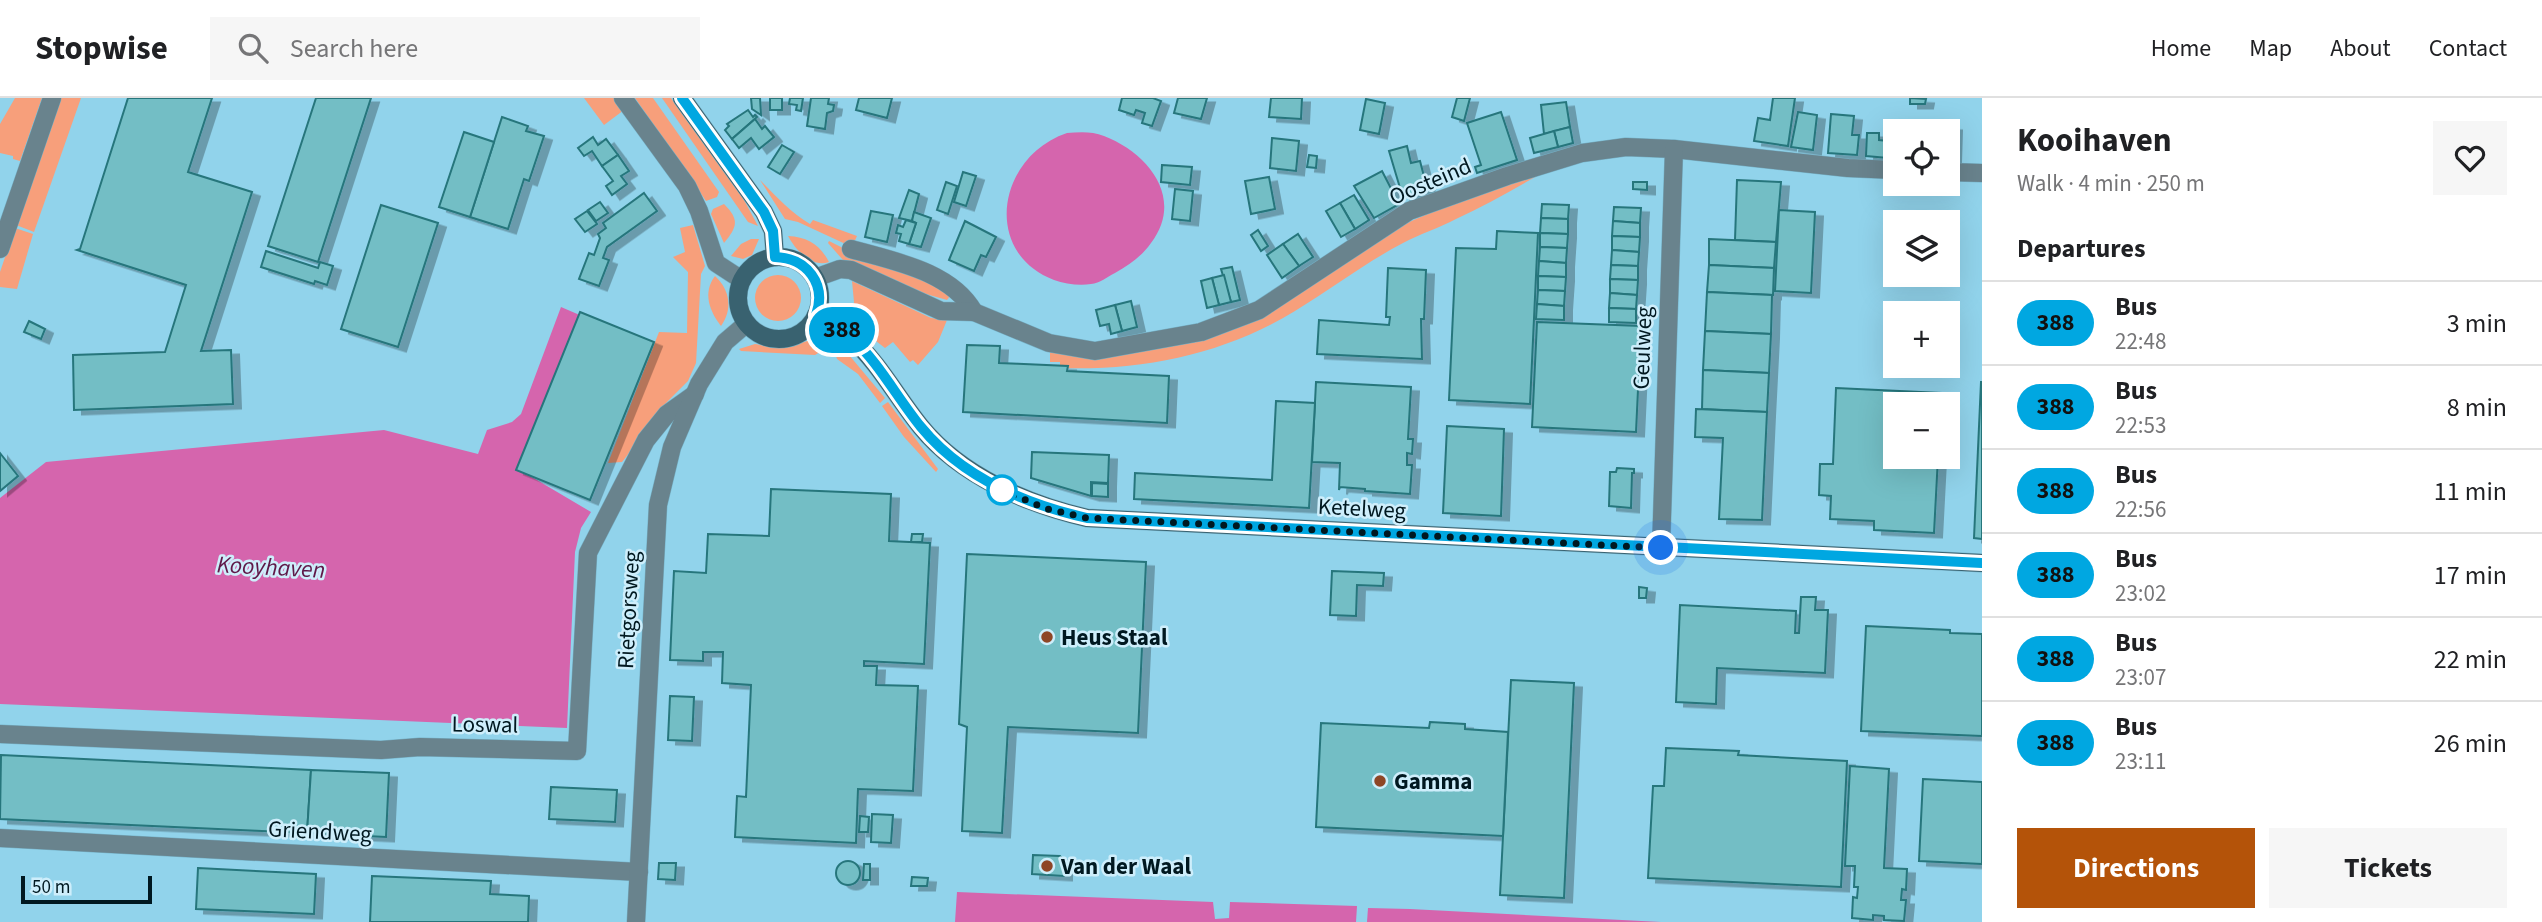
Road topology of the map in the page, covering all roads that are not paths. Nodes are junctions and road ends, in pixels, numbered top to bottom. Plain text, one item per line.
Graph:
1 (52, 98) edge
2 (623, 98) edge
3 (682, 98) edge
4 (1674, 149) junction
5 (1883, 169) edge
6 (1960, 172) edge
7 (1982, 173) edge
8 (0, 249) edge
9 (851, 249) dead end
10 (775, 257) junction
11 (815, 278) junction
12 (742, 280) junction
13 (974, 312) junction
14 (816, 315) junction
15 (746, 324) junction
16 (695, 394) junction
17 (1661, 548) junction
18 (1982, 563) edge
19 (0, 734) edge
20 (0, 838) edge
21 (639, 872) junction
22 (636, 922) edge

1 - 8 street
2 - 12 street
3 - 10 street
4 - 5 street, Oosteind
4 - 13 street, Oosteind
4 - 17 street, Geulweg
6 - 7 street
9 - 13 street, Oosteind
10 - 11 street
10 - 12 street
11 - 13 street, Oosteind
11 - 14 street
12 - 15 street
14 - 15 street
14 - 17 street, Ketelweg
15 - 16 street, Rietgorsweg
16 - 19 street, Loswal
16 - 21 street, Rietgorsweg
17 - 18 street, Ketelweg
20 - 21 street, Griendweg
21 - 22 street, Rietgorsweg

